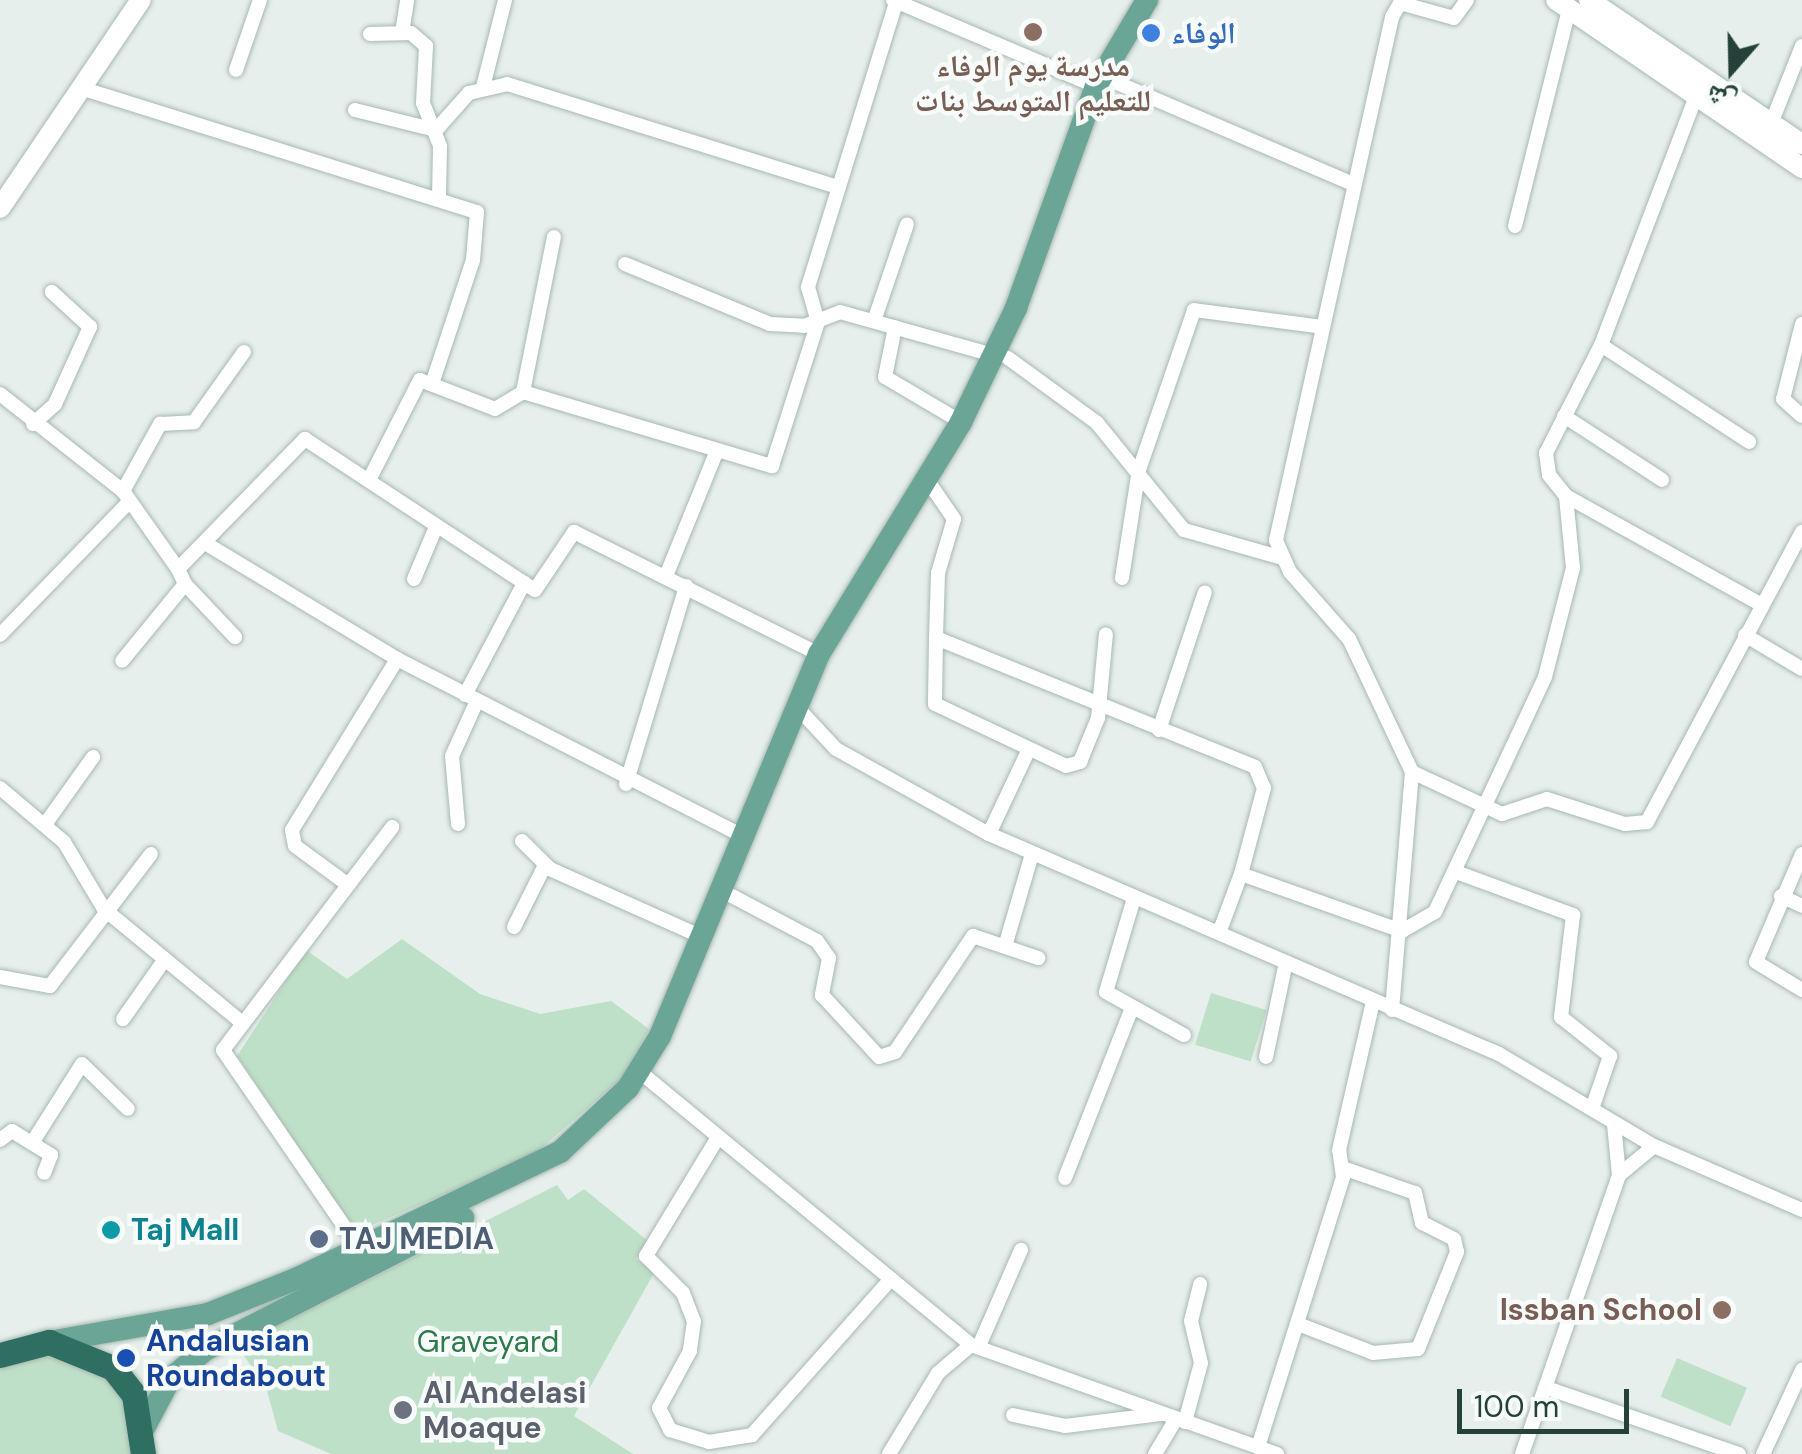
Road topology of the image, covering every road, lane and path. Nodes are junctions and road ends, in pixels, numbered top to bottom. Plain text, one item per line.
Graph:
1 (141, 0) edge
2 (260, 0) edge
3 (407, 0) edge
4 (505, 0) edge
5 (1147, 0) edge
6 (1163, 0) edge
7 (1468, 0) edge
8 (1589, 0) edge
9 (894, 1) edge
10 (1562, 5) edge
11 (402, 33) junction
12 (370, 34) dead end
13 (1802, 46) edge
14 (236, 70) dead end
15 (1105, 84) junction
16 (483, 87) junction
17 (84, 88) junction
18 (1698, 91) junction
19 (355, 110) dead end
20 (1770, 124) junction
21 (436, 130) junction
22 (1802, 144) edge
23 (1802, 168) edge
24 (1353, 184) junction
25 (836, 188) junction
26 (439, 197) junction
27 (0, 208) edge
28 (907, 224) dead end
29 (1515, 226) dead end
30 (554, 237) dead end
31 (624, 264) dead end
32 (52, 292) dead end
33 (874, 321) junction
34 (818, 322) junction
35 (1802, 324) edge
36 (895, 327) junction
37 (1323, 327) junction
38 (1601, 345) junction
39 (244, 352) dead end
40 (1000, 357) junction
41 (432, 384) junction
42 (523, 392) junction
43 (1, 397) edge
44 (1564, 416) junction
45 (1802, 416) edge
46 (961, 422) junction
47 (33, 424) junction
48 (1749, 442) dead end
49 (716, 453) junction
50 (1139, 470) junction
51 (370, 478) junction
52 (1662, 480) dead end
53 (933, 486) junction
54 (1566, 496) junction
55 (125, 498) junction
56 (436, 527) junction
57 (1802, 532) edge
58 (205, 543) junction
59 (1279, 557) junction
60 (182, 576) junction
61 (666, 576) junction
62 (1122, 578) dead end
63 (414, 579) dead end
64 (524, 583) junction
65 (686, 586) junction
66 (1205, 592) dead end
67 (1762, 605) junction
68 (1106, 634) dead end
69 (1745, 635) junction
70 (0, 636) edge
71 (235, 636) dead end
72 (936, 638) junction
73 (818, 654) junction
74 (397, 659) junction
75 (122, 660) dead end
76 (1802, 669) edge
77 (471, 698) junction
78 (1099, 706) junction
79 (801, 713) junction
80 (1159, 730) junction
81 (1028, 751) junction
82 (93, 757) dead end
83 (1412, 772) junction
84 (626, 784) junction
85 (0, 788) edge
86 (1480, 807) junction
87 (46, 823) junction
88 (458, 824) dead end
89 (392, 827) dead end
90 (990, 834) junction
91 (743, 836) junction
92 (522, 841) dead end
93 (150, 854) dead end
94 (1032, 854) junction
95 (1802, 854) edge
96 (545, 865) junction
97 (1456, 872) junction
98 (1241, 874) junction
99 (347, 884) junction
100 (732, 896) junction
101 (1781, 896) junction
102 (1134, 898) junction
103 (1802, 906) edge
104 (104, 908) junction
105 (514, 928) dead end
106 (1402, 931) junction
107 (1219, 933) junction
108 (702, 937) junction
109 (1006, 943) junction
110 (1038, 958) dead end
111 (165, 960) junction
112 (1286, 962) junction
113 (0, 977) edge
114 (1802, 990) edge
115 (1373, 1001) junction
116 (1392, 1010) junction
117 (1130, 1012) junction
118 (123, 1019) dead end
119 (240, 1022) junction
120 (1184, 1036) dead end
121 (1266, 1057) dead end
122 (646, 1077) junction
123 (1592, 1109) junction
124 (128, 1110) dead end
125 (1614, 1124) junction
126 (716, 1139) junction
127 (0, 1140) edge
128 (32, 1143) junction
129 (1654, 1146) junction
130 (1343, 1168) junction
131 (44, 1172) dead end
132 (1618, 1175) junction
133 (1065, 1178) dead end
134 (506, 1189) junction
135 (1802, 1210) edge
136 (359, 1248) junction
137 (1022, 1250) dead end
138 (891, 1279) junction
139 (1200, 1284) dead end
140 (1298, 1324) junction
141 (50, 1342) junction
142 (975, 1345) junction
143 (6, 1348) edge
144 (1802, 1370) edge
145 (1546, 1388) junction
146 (1013, 1415) dead end
147 (1174, 1418) junction
148 (144, 1441) edge
149 (1258, 1447) junction
150 (890, 1454) edge
151 (1155, 1454) edge
152 (1278, 1454) edge
153 (1522, 1454) edge
154 (1739, 1454) edge
155 (1763, 1454) edge

1 - 17 main road
2 - 14 street
3 - 11 street
4 - 16 street
5 - 15 main road
6 - 15 main road
7 - 24 street
8 - 18 main road
9 - 15 street
9 - 25 street
10 - 18 main road
10 - 29 street
11 - 12 street
11 - 21 street
13 - 20 street
15 - 24 street
15 - 40 main road
16 - 21 street
16 - 25 street
17 - 26 street
17 - 27 main road
18 - 20 main road
18 - 23 main road
18 - 38 street
19 - 21 street
20 - 22 main road
21 - 26 street
24 - 37 street
25 - 34 street
26 - 41 street
28 - 33 street
30 - 42 street
31 - 34 street
32 - 47 street
33 - 34 street
33 - 36 street
34 - 49 street
35 - 45 street
36 - 40 street
36 - 46 street
37 - 50 street
37 - 59 street
38 - 44 street
38 - 48 street
39 - 55 street
40 - 46 main road
40 - 50 street
40 - 53 main road
41 - 42 street
41 - 51 street
42 - 49 street
43 - 47 street
44 - 52 street
44 - 54 street
46 - 53 main road
47 - 55 street
49 - 61 street
50 - 59 street
50 - 62 street
51 - 56 street
51 - 58 street
53 - 72 street
53 - 73 main road
53 - 79 main road
54 - 67 street
54 - 86 street
55 - 60 street
55 - 70 street
56 - 63 street
56 - 64 street
57 - 67 street
58 - 60 street
58 - 74 street
59 - 83 street
60 - 71 street
60 - 75 street
61 - 64 street
61 - 65 street
64 - 77 street
65 - 73 street
65 - 84 street
66 - 80 street
67 - 69 street
68 - 78 street
69 - 76 street
69 - 86 street
72 - 78 street
72 - 81 street
73 - 79 main road
74 - 77 street
74 - 99 street
77 - 84 street
77 - 88 street
78 - 80 street
78 - 81 street
79 - 90 street
79 - 91 main road
79 - 100 main road
80 - 98 street
81 - 90 street
82 - 87 street
83 - 86 street
83 - 106 street
84 - 91 street
85 - 87 street
86 - 97 street
87 - 104 street
89 - 99 street
90 - 94 street
91 - 108 main road
92 - 96 street
93 - 104 street
94 - 102 street
94 - 109 street
95 - 101 street
96 - 105 street
96 - 108 street
97 - 106 street
97 - 123 street
98 - 106 street
98 - 107 street
99 - 119 street
100 - 109 street
100 - 122 main road
101 - 103 street
101 - 114 street
102 - 107 street
102 - 117 street
104 - 111 street
104 - 113 street
106 - 116 street
107 - 112 street
108 - 122 main road
109 - 110 street
111 - 118 street
111 - 119 street
112 - 115 street
112 - 121 street
115 - 116 street
115 - 130 street
116 - 123 street
117 - 120 street
117 - 133 street
119 - 136 street
122 - 126 street
122 - 134 main road
123 - 125 street
124 - 128 street
125 - 129 street
125 - 132 street
126 - 138 street
126 - 138 street
127 - 128 street
128 - 131 street
129 - 132 street
129 - 135 street
130 - 140 street
130 - 140 street
132 - 145 street
134 - 136 main road
134 - 148 main road
136 - 141 main road
137 - 142 street
138 - 142 street
139 - 147 street
140 - 149 street
141 - 143 highway
141 - 148 highway
142 - 147 street
142 - 150 street
144 - 155 street
145 - 153 street
145 - 154 street
146 - 147 street
147 - 149 street
147 - 151 street
149 - 152 street

